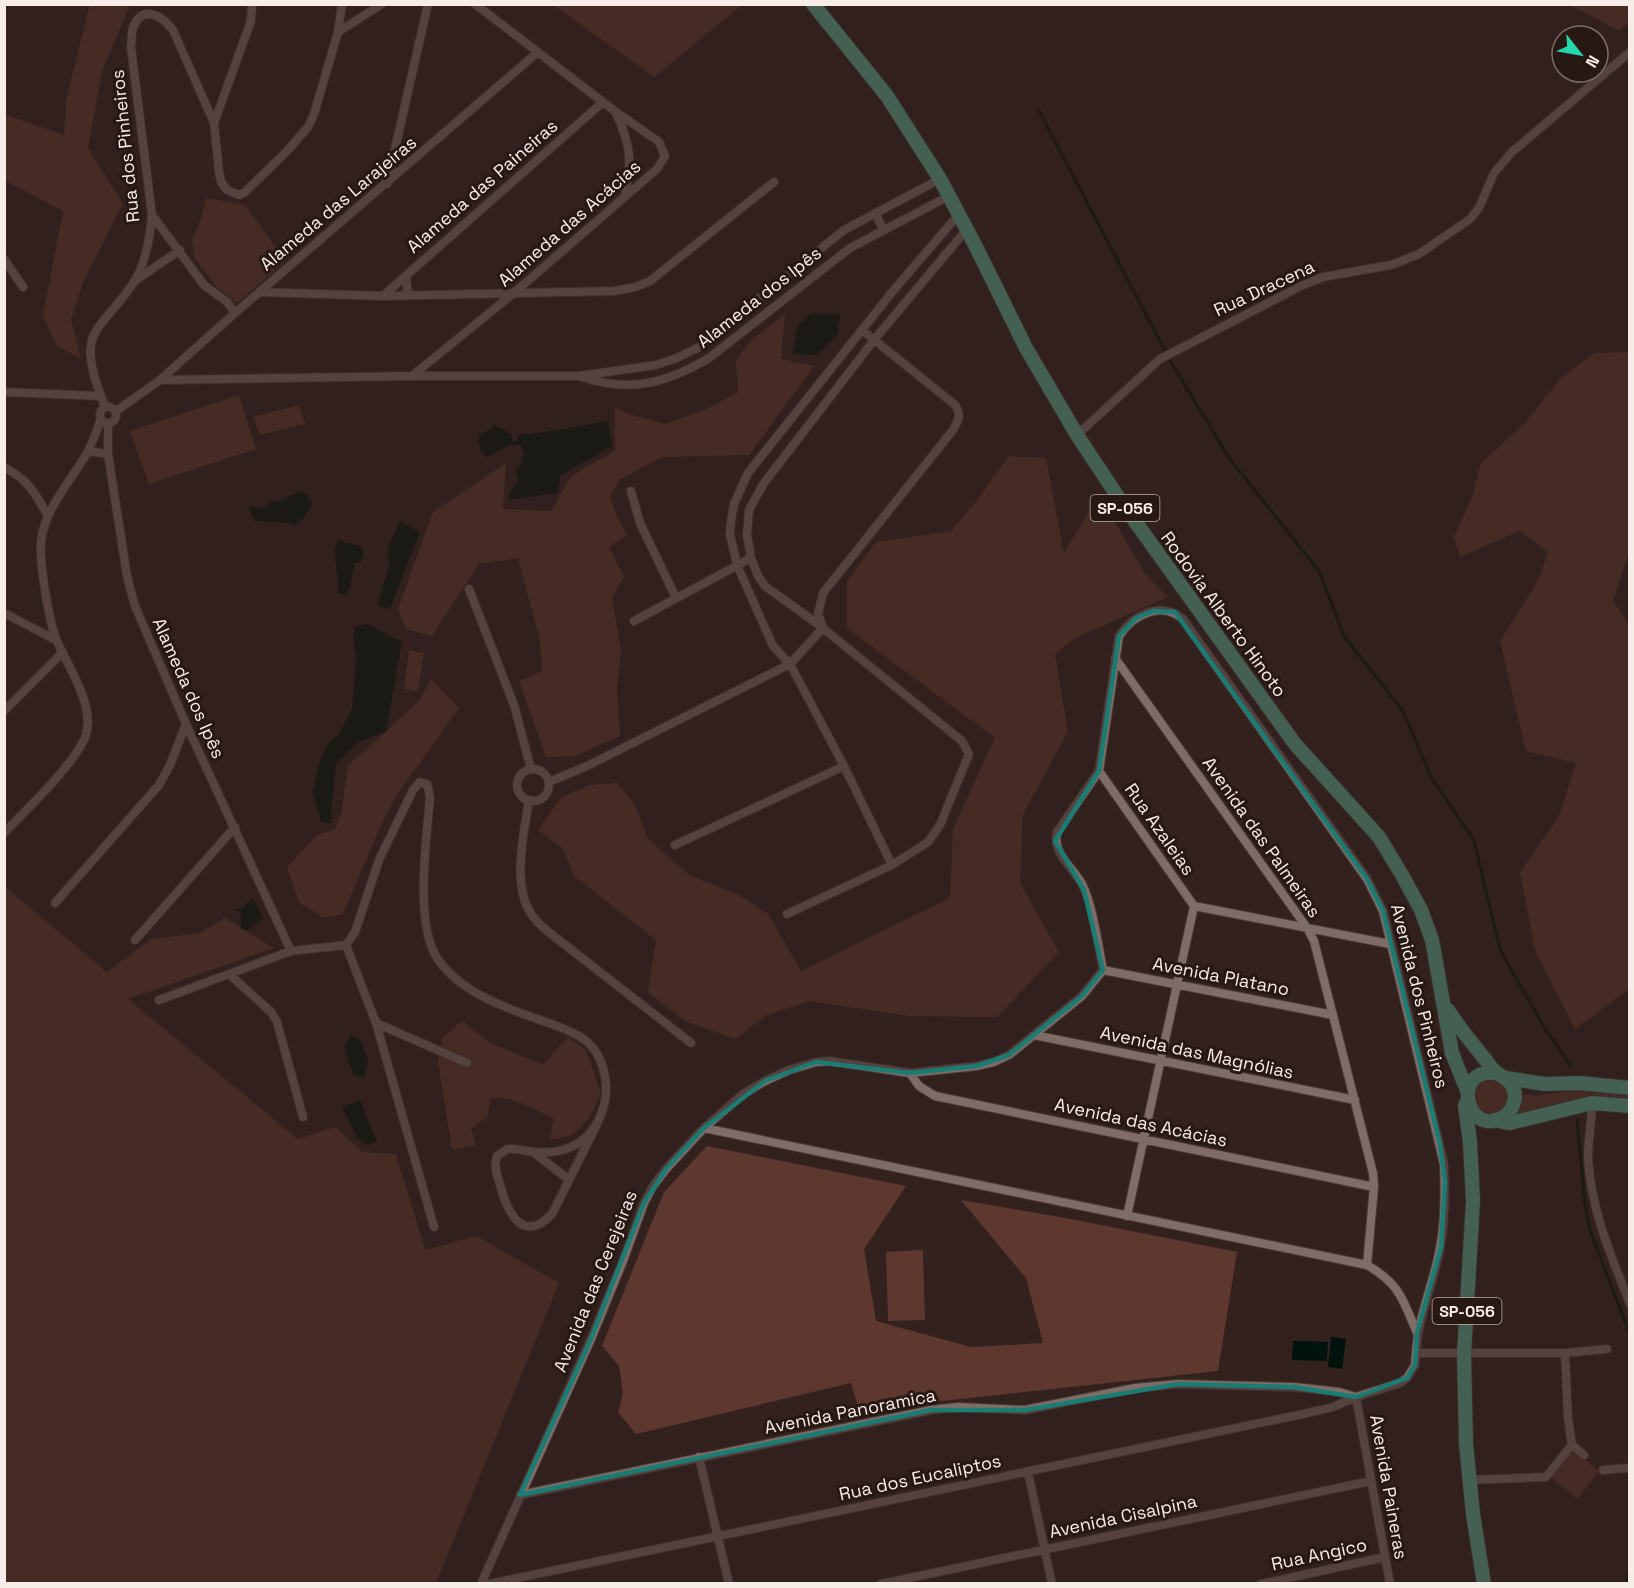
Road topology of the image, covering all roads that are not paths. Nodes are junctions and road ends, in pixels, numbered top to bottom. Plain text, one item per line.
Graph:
1 (252, 4) edge
2 (342, 4) edge
3 (382, 4) edge
4 (428, 4) edge
5 (476, 4) edge
6 (813, 4) edge
7 (339, 32) junction
8 (538, 51) junction
9 (1629, 52) edge
10 (603, 102) junction
11 (616, 112) junction
12 (214, 123) junction
13 (940, 179) junction
14 (774, 182) dead end
15 (387, 184) junction
16 (625, 195) junction
17 (949, 196) junction
18 (875, 213) junction
19 (959, 214) junction
20 (152, 215) junction
21 (883, 229) junction
22 (967, 229) junction
23 (840, 233) junction
24 (850, 248) junction
25 (180, 250) junction
26 (4, 259) edge
27 (406, 276) junction
28 (906, 277) junction
29 (135, 280) junction
30 (918, 286) junction
31 (23, 287) dead end
32 (259, 292) junction
33 (515, 292) junction
34 (408, 295) junction
35 (383, 296) junction
36 (890, 296) junction
37 (903, 306) junction
38 (235, 313) junction
39 (862, 330) junction
40 (874, 340) junction
41 (412, 376) junction
42 (579, 376) junction
43 (160, 380) junction
44 (4, 392) edge
45 (101, 396) junction
46 (105, 407) junction
47 (116, 411) junction
48 (105, 421) junction
49 (1077, 435) junction
50 (88, 451) junction
51 (108, 454) junction
52 (4, 467) edge
53 (631, 491) dead end
54 (48, 516) junction
55 (751, 558) junction
56 (737, 566) junction
57 (469, 589) dead end
58 (676, 598) junction
59 (4, 613) edge
60 (634, 621) dead end
61 (823, 628) junction
62 (56, 640) junction
63 (63, 652) junction
64 (1115, 658) junction
65 (790, 664) junction
66 (4, 711) edge
67 (186, 724) junction
68 (844, 766) junction
69 (531, 769) junction
70 (1099, 771) junction
71 (549, 782) junction
72 (529, 800) junction
73 (235, 827) junction
74 (4, 833) edge
75 (675, 845) dead end
76 (892, 865) junction
77 (54, 903) dead end
78 (1194, 906) junction
79 (787, 914) dead end
80 (1307, 928) junction
81 (135, 940) dead end
82 (1390, 944) junction
83 (346, 945) junction
84 (291, 951) junction
85 (1103, 970) junction
86 (230, 975) junction
87 (1177, 983) junction
88 (159, 1000) dead end
89 (1443, 1001) junction
90 (1333, 1015) junction
91 (376, 1023) junction
92 (1034, 1035) junction
93 (691, 1043) dead end
94 (1160, 1062) junction
95 (467, 1063) dead end
96 (910, 1073) junction
97 (1502, 1076) junction
98 (1629, 1088) edge
99 (1468, 1096) junction
100 (1355, 1100) junction
101 (1592, 1102) junction
102 (1629, 1106) edge
103 (303, 1117) dead end
104 (1489, 1120) junction
105 (597, 1124) junction
106 (704, 1128) junction
107 (1144, 1139) junction
108 (1470, 1142) junction
109 (532, 1152) junction
110 (568, 1179) junction
111 (1374, 1187) junction
112 (1127, 1216) junction
113 (434, 1227) dead end
114 (1367, 1265) junction
115 (1629, 1304) edge
116 (1417, 1333) junction
117 (1607, 1349) dead end
118 (1416, 1353) junction
119 (1565, 1353) junction
120 (1464, 1354) junction
121 (1356, 1397) junction
122 (1572, 1445) junction
123 (1584, 1455) dead end
124 (699, 1457) junction
125 (1628, 1468) dead end
126 (1603, 1470) dead end
127 (1028, 1472) junction
128 (1470, 1480) junction
129 (1371, 1481) junction
130 (520, 1495) junction
131 (718, 1536) junction
132 (1045, 1550) junction
133 (1385, 1557) junction
134 (481, 1584) edge
135 (489, 1584) edge
136 (729, 1584) edge
137 (881, 1584) edge
138 (1052, 1584) edge
139 (1261, 1584) edge
140 (1390, 1584) edge
141 (1484, 1584) edge

1 - 12 street
2 - 7 street
3 - 7 street
4 - 15 street
5 - 8 street, Alameda das Acácias
6 - 13 main road, Rodovia Alberto Hinoto / SP-056
7 - 12 street
8 - 10 street, Alameda das Acácias
8 - 15 street, Alameda das Larajeiras
9 - 49 street, Rua Dracena
10 - 11 street, Alameda das Acácias
10 - 27 street, Alameda das Paineiras
11 - 16 street
11 - 16 street, Alameda das Acácias
12 - 20 street, Rua dos Pinheiros
13 - 17 main road, Rodovia Alberto Hinoto / SP-056
13 - 18 street, Alameda dos Ipês
14 - 33 street
15 - 32 street, Alameda das Larajeiras
16 - 33 street, Alameda das Acácias
17 - 19 main road, Rodovia Alberto Hinoto / SP-056
17 - 21 street, Alameda dos Ipês
18 - 21 street
18 - 23 street, Alameda dos Ipês
19 - 22 main road, Rodovia Alberto Hinoto / SP-056
19 - 28 street
20 - 25 street
20 - 29 street, Rua dos Pinheiros
21 - 24 street, Alameda dos Ipês
22 - 30 street
22 - 49 main road, Rodovia Alberto Hinoto / SP-056
23 - 24 street
23 - 42 street, Alameda dos Ipês
24 - 42 street, Alameda dos Ipês
25 - 29 street
25 - 38 street
26 - 31 street
27 - 34 street
27 - 35 street, Alameda das Paineiras
28 - 30 street
28 - 36 street
29 - 45 street, Rua dos Pinheiros
30 - 37 street
32 - 35 street
32 - 38 street, Alameda das Larajeiras
33 - 34 street
33 - 41 street, Alameda das Acácias
34 - 35 street
36 - 37 street
36 - 39 street
37 - 40 street
38 - 43 street, Alameda das Larajeiras
39 - 40 street
39 - 56 street
40 - 55 street
40 - 61 street
41 - 42 street, Alameda dos Ipês
41 - 43 street, Alameda dos Ipês
43 - 47 street
44 - 45 street
45 - 46 street, Rua dos Pinheiros
46 - 47 street
46 - 48 street
47 - 48 street
48 - 50 street
48 - 51 street, Alameda dos Ipês
49 - 89 main road, Rodovia Alberto Hinoto / SP-056
50 - 51 street
50 - 54 street
51 - 67 street, Alameda dos Ipês
52 - 54 street
53 - 58 street
54 - 62 street
55 - 56 street
55 - 61 street
56 - 58 street
56 - 65 street
57 - 69 street
58 - 60 street
59 - 62 street
61 - 65 street
61 - 76 street
62 - 63 street
63 - 66 street
63 - 74 street
64 - 70 street
64 - 80 street, Avenida das Palmeiras
64 - 82 street, Avenida dos Pinheiros
65 - 68 street
65 - 71 street
67 - 73 street, Alameda dos Ipês
67 - 77 street
68 - 75 street
68 - 76 street
69 - 71 street
69 - 72 street
70 - 78 street, Rua Azaleias
70 - 85 street
71 - 72 street
72 - 93 street
73 - 81 street
73 - 84 street, Alameda dos Ipês
76 - 79 street
78 - 80 street
78 - 87 street
80 - 82 street
80 - 90 street, Avenida das Palmeiras
82 - 116 street, Avenida dos Pinheiros
83 - 84 street
83 - 91 street
83 - 105 street
84 - 86 street
85 - 87 street, Avenida Platano
85 - 92 street, Avenida das Cerejeiras
86 - 88 street
86 - 103 street
87 - 90 street, Avenida Platano
87 - 94 street
89 - 97 main road, Rodovia Alberto Hinoto / SP-056
89 - 99 main road, Rodovia Alberto Hinoto / SP-056
90 - 100 street, Avenida das Palmeiras
91 - 95 street
91 - 113 street
92 - 94 street, Avenida das Magnólias
92 - 96 street, Avenida das Cerejeiras
94 - 100 street, Avenida das Magnólias
94 - 107 street
96 - 106 street, Avenida das Cerejeiras
96 - 107 street, Avenida das Acácias
97 - 98 main road
97 - 99 main road
97 - 104 main road
99 - 104 main road
99 - 108 main road, Rodovia Alberto Hinoto / SP-056
100 - 111 street, Avenida das Palmeiras
101 - 102 main road
101 - 104 main road
101 - 115 street
104 - 108 main road
105 - 109 street
105 - 110 street
106 - 112 street
106 - 130 street, Avenida das Cerejeiras
107 - 111 street, Avenida das Acácias
107 - 112 street
108 - 120 main road, Rodovia Alberto Hinoto / SP-056
109 - 110 street
109 - 110 street
111 - 114 street, Avenida das Palmeiras
112 - 114 street
114 - 116 street
116 - 118 street, Avenida dos Pinheiros
117 - 119 street
118 - 120 street
118 - 121 street, Avenida Panoramica
119 - 120 street
119 - 122 street
120 - 128 main road, Rodovia Alberto Hinoto / SP-056
121 - 124 street, Avenida Panoramica
121 - 127 street, Rua dos Eucaliptos
121 - 129 street, Avenida Paineras
122 - 123 street
122 - 128 street
124 - 130 street, Avenida Panoramica
124 - 131 street
125 - 126 street
127 - 131 street, Rua dos Eucaliptos
127 - 132 street
128 - 141 main road, Rodovia Alberto Hinoto / SP-056
129 - 132 street, Avenida Cisalpina
129 - 133 street, Avenida Paineras
130 - 134 street, Avenida das Cerejeiras
131 - 135 street, Rua dos Eucaliptos
131 - 136 street
132 - 137 street, Avenida Cisalpina
132 - 138 street
133 - 139 street, Rua Angico
133 - 140 street, Avenida Paineras

